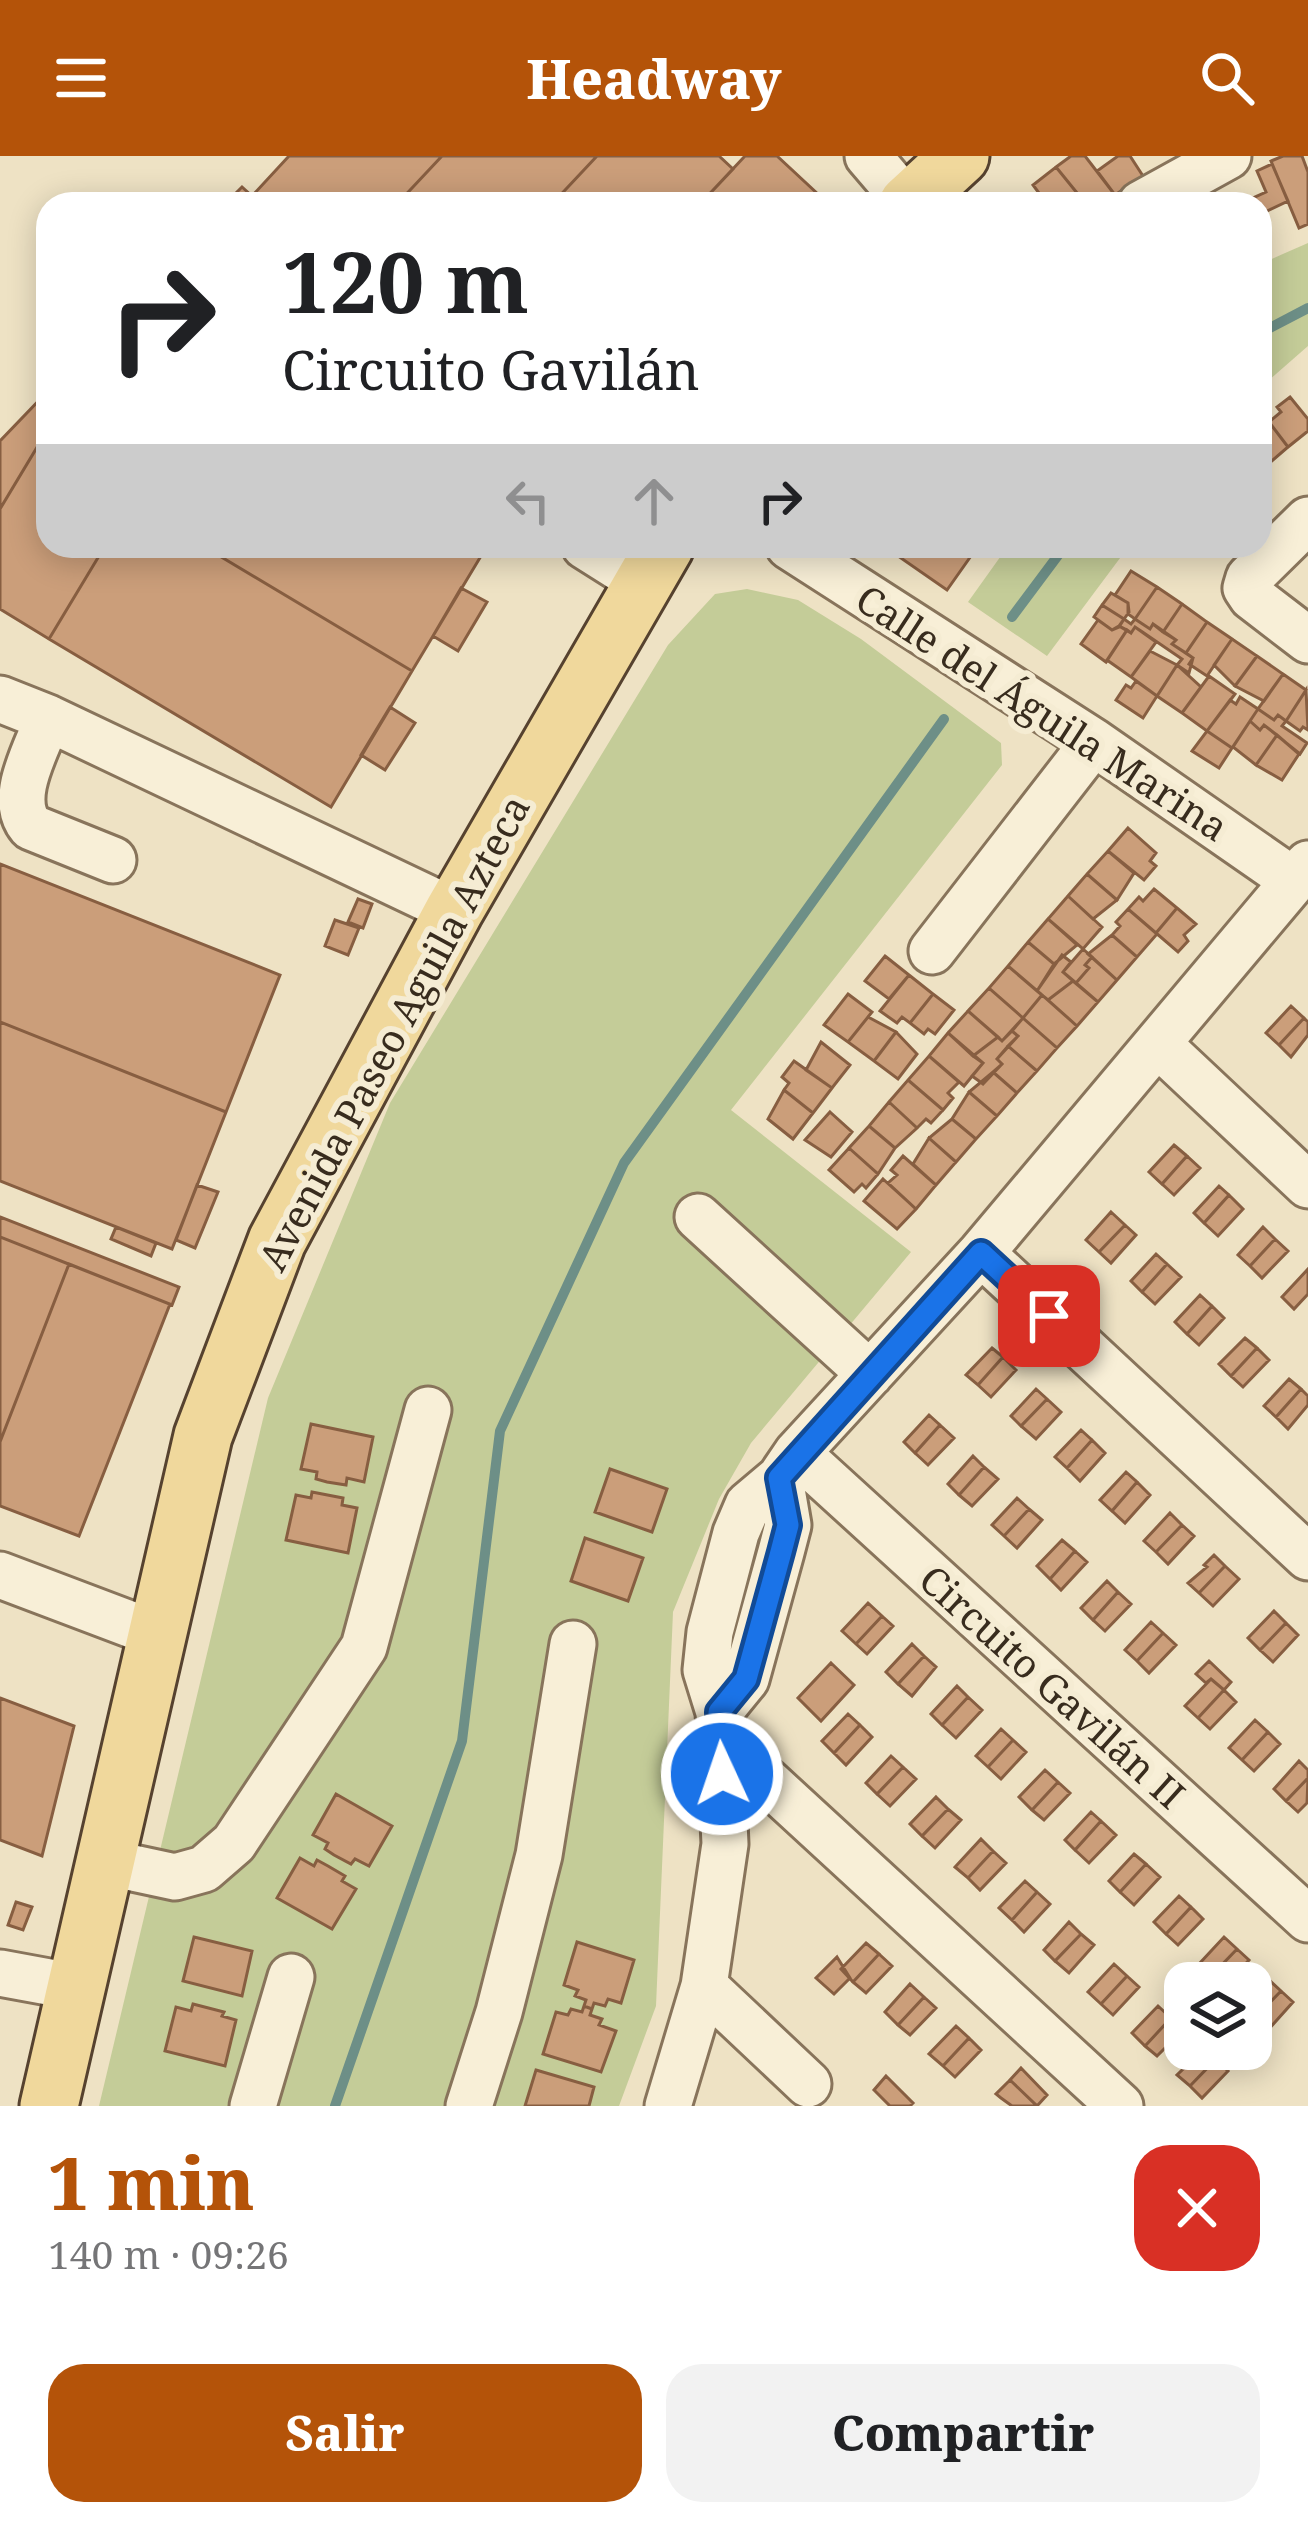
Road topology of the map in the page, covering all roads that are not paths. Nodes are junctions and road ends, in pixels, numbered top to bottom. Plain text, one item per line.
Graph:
1 (868, 156) edge
2 (960, 156) edge
3 (1228, 156) edge
4 (899, 192) edge
5 (922, 192) edge
6 (1163, 192) edge
7 (1308, 520) edge
8 (1272, 555) edge
9 (1269, 558) edge
10 (838, 559) edge
11 (653, 564) edge
12 (1308, 640) edge
13 (0, 699) edge
14 (48, 718) junction
15 (1094, 742) junction
16 (113, 860) dead end
17 (1301, 873) edge
18 (454, 911) junction
19 (932, 951) dead end
20 (1159, 1045) junction
21 (1308, 1185) edge
22 (698, 1217) dead end
23 (981, 1253) junction
24 (870, 1374) junction
25 (428, 1410) dead end
26 (788, 1466) junction
27 (1308, 1557) edge
28 (0, 1575) edge
29 (156, 1634) junction
30 (573, 1644) dead end
31 (719, 1725) junction
32 (105, 1862) junction
33 (1308, 1919) edge
34 (0, 1973) edge
35 (291, 1977) dead end
36 (704, 1986) junction
37 (76, 1987) junction
38 (808, 2084) dead end
39 (50, 2106) edge
40 (253, 2106) edge
41 (469, 2106) edge
42 (668, 2106) edge
43 (1119, 2106) edge

1 - 4 street
2 - 5 main road
3 - 6 street
7 - 8 street
9 - 12 street
10 - 15 street, Calle del Águila Marina
11 - 18 main road, Avenida Paseo Aguila Azteca
13 - 14 street
14 - 16 street
14 - 18 street
15 - 17 street, Calle del Águila Marina
15 - 19 street
17 - 20 street
18 - 29 main road, Avenida Paseo Aguila Azteca
20 - 21 street
20 - 23 street
22 - 24 street
23 - 24 street
23 - 27 street
24 - 26 street
25 - 32 street
26 - 31 street
26 - 33 street, Circuito Gavilán II
28 - 29 street
29 - 32 main road, Avenida Paseo Aguila Azteca
30 - 41 street
31 - 36 street
31 - 43 street
32 - 37 main road, Avenida Paseo Aguila Azteca
34 - 37 street
35 - 40 street
36 - 38 street
36 - 42 street
37 - 39 main road, Avenida Paseo Aguila Azteca

